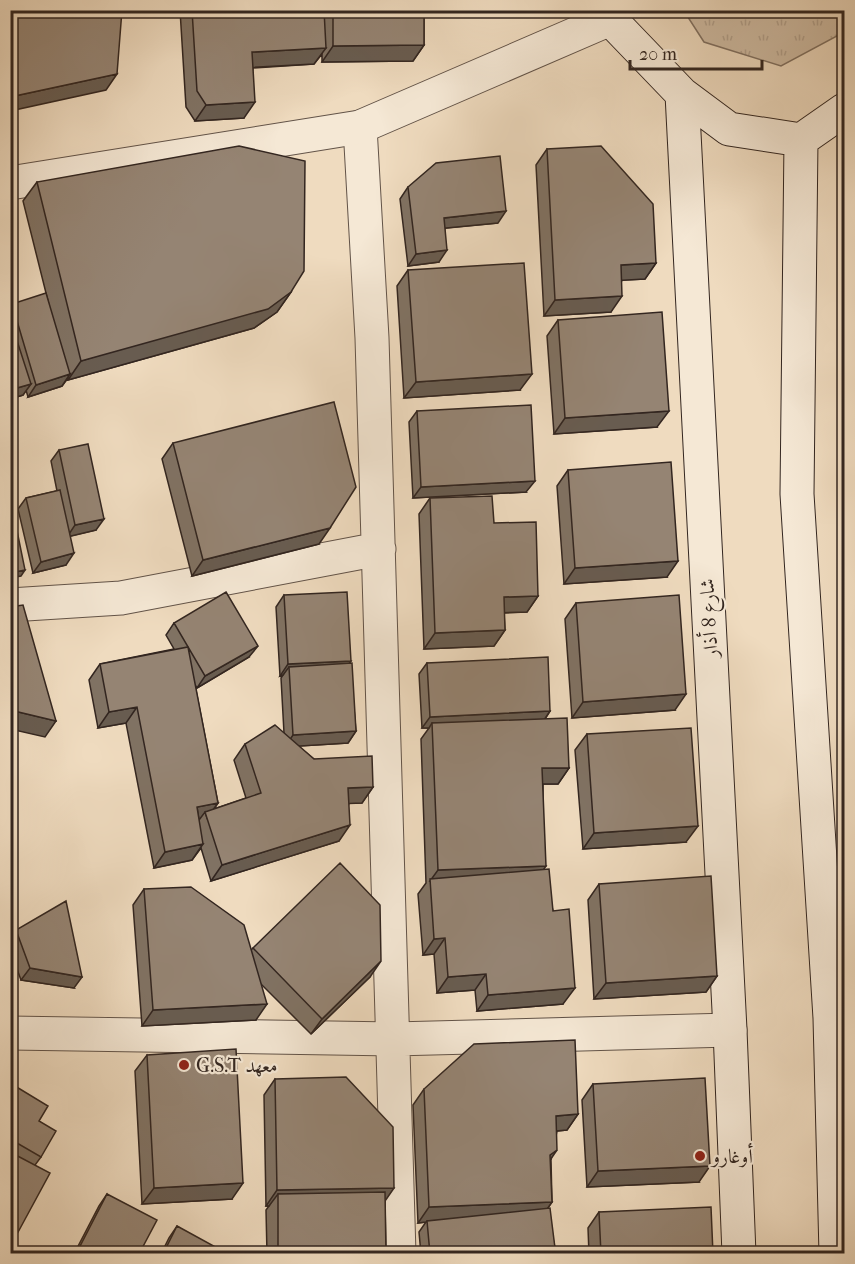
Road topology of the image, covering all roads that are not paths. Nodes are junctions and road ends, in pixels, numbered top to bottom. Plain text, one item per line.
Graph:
1 (610, 15) edge
2 (682, 94) junction
3 (844, 110) edge
4 (360, 127) junction
5 (801, 140) junction
6 (10, 183) edge
7 (379, 549) junction
8 (10, 605) edge
9 (837, 1017) edge
10 (730, 1030) junction
11 (10, 1033) edge
12 (394, 1039) junction
13 (399, 1254) edge
14 (739, 1254) edge
15 (836, 1254) edge

1 - 2 street
1 - 4 street
2 - 5 street
2 - 10 street, شارع 8 أذار
3 - 5 street
4 - 6 street
4 - 7 street
5 - 9 street
7 - 8 street
7 - 12 street
9 - 15 street
10 - 12 street
10 - 14 street, شارع 8 أذار
11 - 12 street
12 - 13 street

